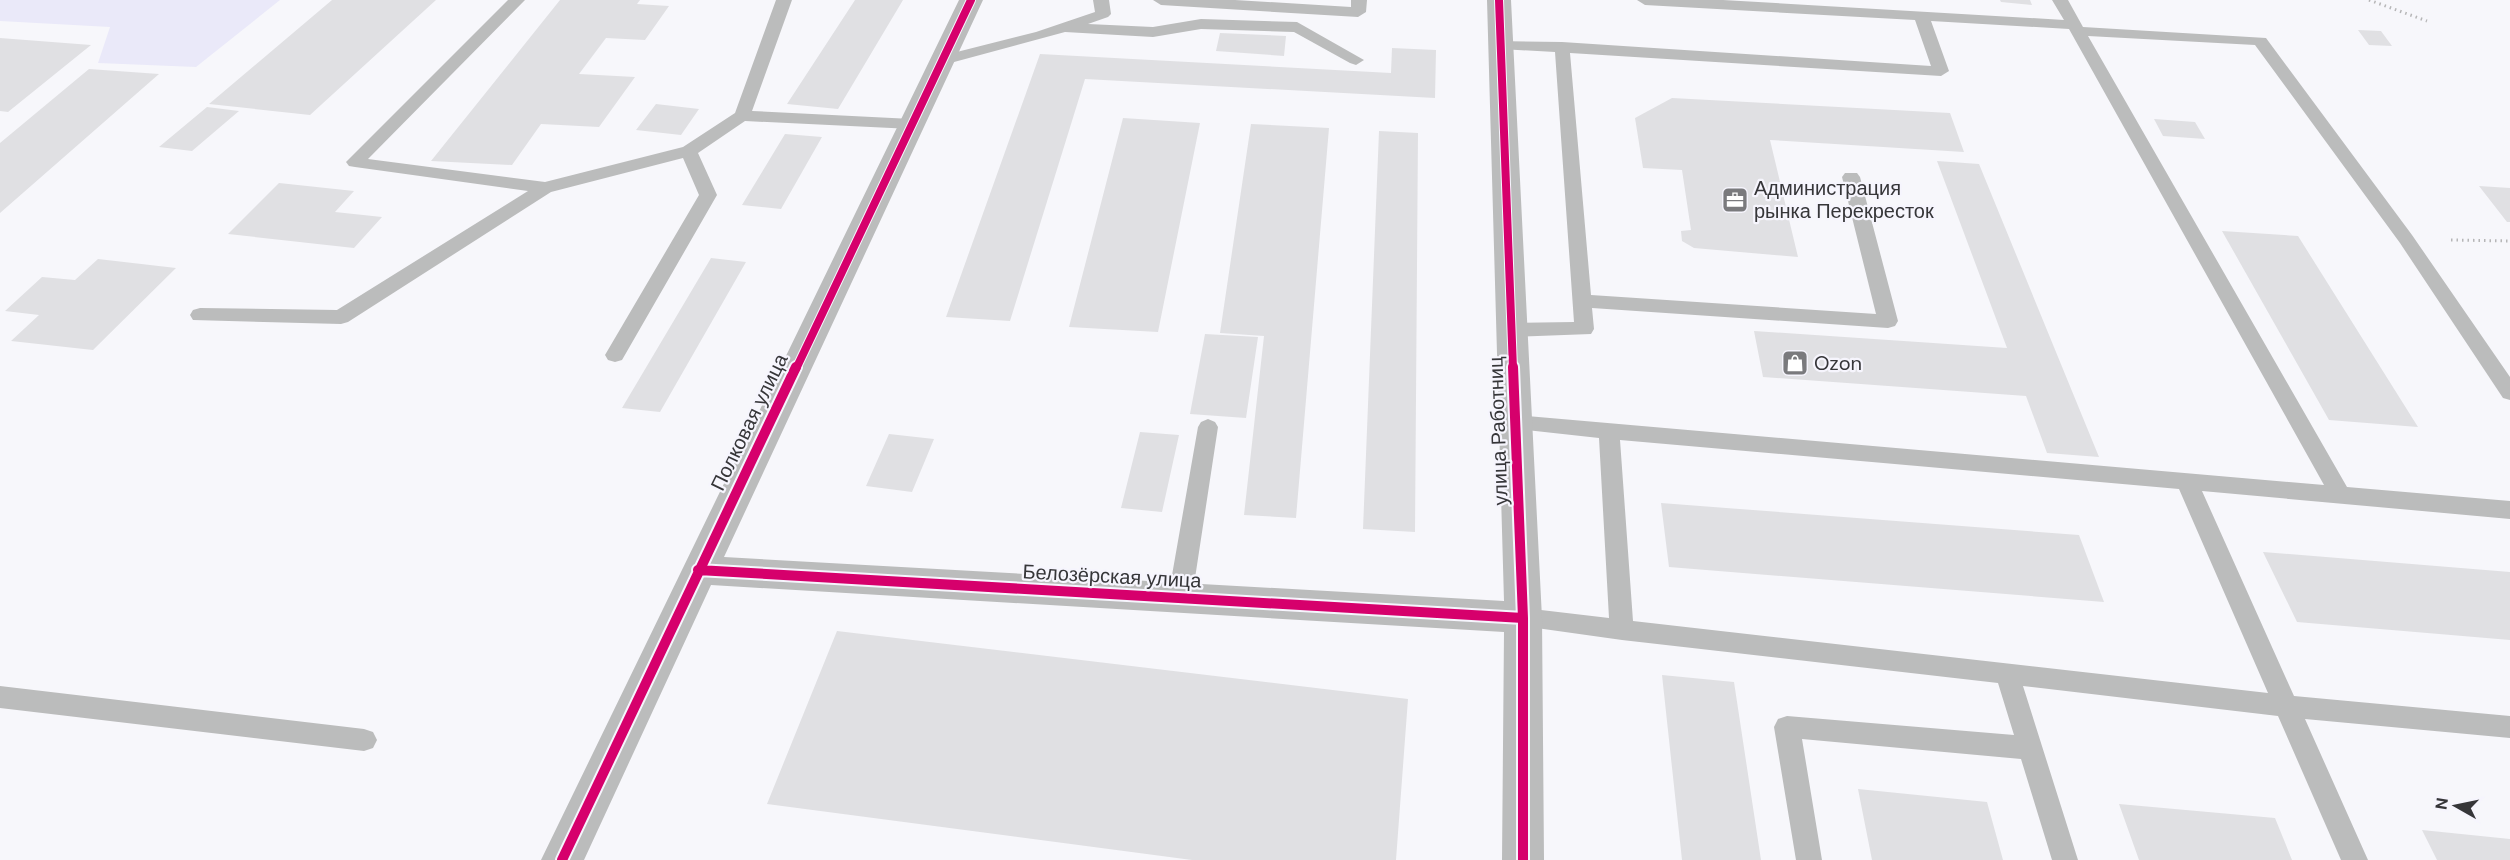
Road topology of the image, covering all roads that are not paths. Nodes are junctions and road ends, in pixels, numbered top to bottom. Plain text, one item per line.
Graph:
1 (517, 0) edge
2 (784, 0) edge
3 (971, 0) edge
4 (1101, 0) edge
5 (1161, 0) edge
6 (1359, 0) edge
7 (1499, 0) edge
8 (1645, 0) edge
9 (2060, 0) edge
10 (1921, 16) junction
11 (1068, 28) junction
12 (2075, 28) junction
13 (1501, 44) junction
14 (1562, 47) junction
15 (943, 60) junction
16 (1356, 60) dead end
17 (742, 116) junction
18 (912, 124) junction
19 (689, 151) junction
20 (1851, 177) dead end
21 (545, 188) junction
22 (1582, 301) junction
23 (200, 315) dead end
24 (1512, 330) junction
25 (615, 355) dead end
26 (2510, 393) edge
27 (1515, 423) junction
28 (1208, 427) dead end
29 (1609, 431) junction
30 (2186, 481) junction
31 (2340, 494) junction
32 (2510, 510) edge
33 (698, 570) junction
34 (1180, 598) junction
35 (1523, 618) junction
36 (1622, 630) junction
37 (2008, 676) junction
38 (0, 697) edge
39 (2285, 706) junction
40 (2510, 727) edge
41 (364, 740) dead end
42 (2031, 748) junction
43 (562, 860) edge
44 (1522, 860) edge
45 (1809, 860) edge
46 (2065, 860) edge
47 (2355, 860) edge

1 - 21 lane
2 - 17 lane
3 - 15 street, Полковая улица
4 - 11 lane
5 - 6 lane
7 - 13 street, улица Работниц
8 - 10 lane
9 - 12 lane
10 - 12 lane
10 - 14 lane
11 - 15 lane
11 - 16 lane
12 - 26 lane
12 - 31 lane
13 - 14 lane
13 - 24 street, улица Работниц
14 - 22 lane
15 - 18 street, Полковая улица
17 - 18 lane
17 - 19 lane
18 - 33 street, Полковая улица
19 - 21 lane
19 - 25 lane
20 - 22 lane
21 - 23 lane
22 - 24 lane
24 - 27 street, улица Работниц
27 - 29 lane
27 - 35 street, улица Работниц
28 - 34 lane
29 - 30 lane
29 - 36 lane
30 - 31 lane
30 - 39 lane
31 - 32 lane
33 - 34 street, Белозёрская улица
33 - 43 street, Полковая улица
34 - 35 street, Белозёрская улица
35 - 36 lane
35 - 44 street, улица Работниц
36 - 37 lane
37 - 39 lane
37 - 42 lane
38 - 41 lane
39 - 40 lane
39 - 47 lane
42 - 45 lane
42 - 46 lane

